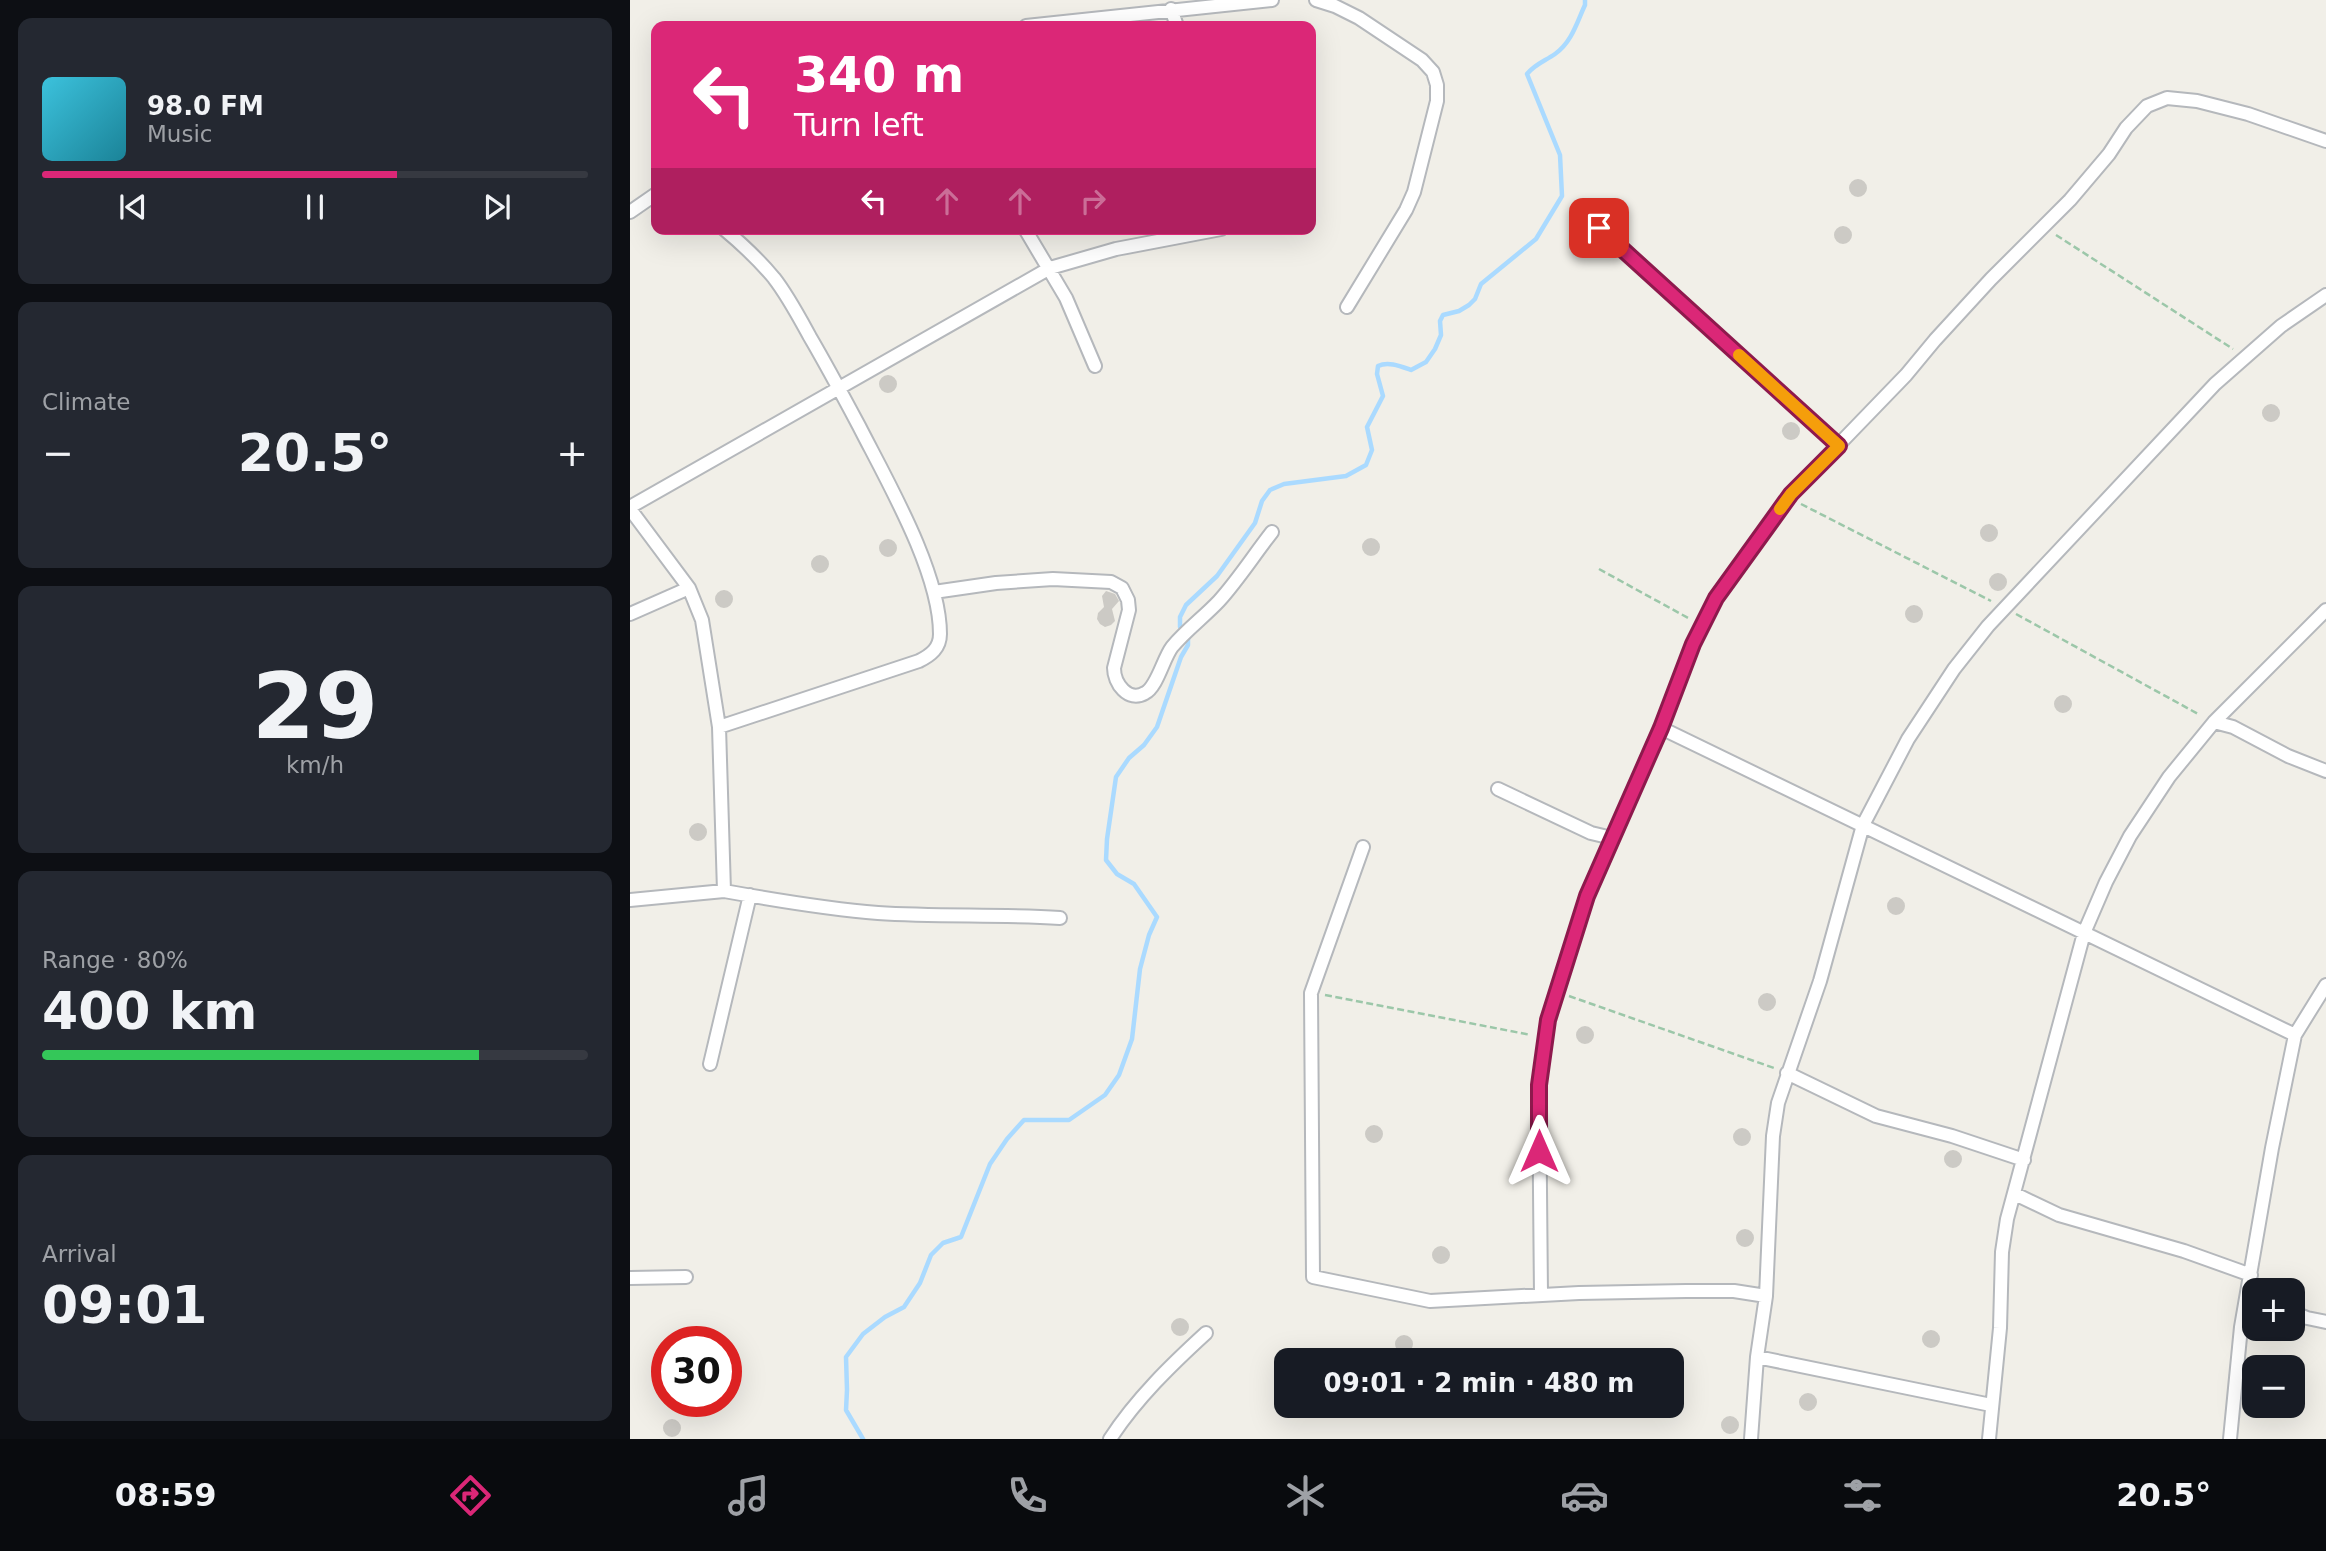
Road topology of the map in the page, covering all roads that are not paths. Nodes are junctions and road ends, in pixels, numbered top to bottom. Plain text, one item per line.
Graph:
1 (1272, 0) edge
2 (1316, 0) edge
3 (1171, 9) junction
4 (1069, 21) edge
5 (1175, 21) edge
6 (2326, 141) edge
7 (651, 197) edge
8 (630, 212) edge
9 (1599, 228) dead end
10 (731, 235) edge
11 (1029, 235) edge
12 (1190, 235) edge
13 (1050, 268) junction
14 (2326, 295) edge
15 (1348, 307) dead end
16 (1095, 366) dead end
17 (839, 388) junction
18 (1839, 446) junction
19 (630, 508) edge
20 (1272, 532) dead end
21 (689, 588) junction
22 (934, 592) junction
23 (2326, 610) edge
24 (630, 614) edge
25 (2214, 722) junction
26 (719, 727) junction
27 (1661, 728) junction
28 (2326, 771) edge
29 (1497, 789) dead end
30 (1863, 825) junction
31 (1612, 838) junction
32 (1363, 847) dead end
33 (724, 891) junction
34 (750, 895) junction
35 (630, 900) edge
36 (1060, 918) dead end
37 (2084, 933) junction
38 (2326, 985) edge
39 (2295, 1035) junction
40 (710, 1064) dead end
41 (1787, 1073) junction
42 (2024, 1160) junction
43 (2015, 1194) junction
44 (630, 1278) edge
45 (686, 1278) dead end
46 (2252, 1278) edge
47 (2242, 1280) edge
48 (1541, 1295) junction
49 (1766, 1296) junction
50 (2305, 1317) edge
51 (2326, 1322) edge
52 (2242, 1323) edge
53 (1206, 1333) dead end
54 (1757, 1357) junction
55 (1991, 1405) junction
56 (1110, 1439) edge
57 (1751, 1439) edge
58 (1989, 1439) edge
59 (2230, 1439) edge

1 - 3 street
2 - 15 street
3 - 4 street
3 - 5 street
6 - 18 street
7 - 8 street
9 - 18 street
10 - 17 street
11 - 13 street
12 - 13 street
13 - 16 street
13 - 17 street
14 - 30 street
17 - 19 street
17 - 22 street
18 - 27 street
19 - 21 street
20 - 22 street
21 - 24 street
21 - 26 street
22 - 26 street
23 - 25 street
25 - 28 street
25 - 37 street
26 - 33 street
27 - 30 street
27 - 31 street
29 - 31 street
30 - 37 street
30 - 41 street
31 - 48 street
32 - 48 street
33 - 34 street
33 - 35 street
34 - 36 street
34 - 40 street
37 - 39 street
37 - 42 street
38 - 39 street
39 - 46 street
41 - 42 street
41 - 49 street
42 - 43 street
43 - 47 street
43 - 55 street
44 - 45 street
48 - 49 street
49 - 54 street
50 - 51 street
52 - 59 street
53 - 56 street
54 - 55 street
54 - 57 street
55 - 58 street

